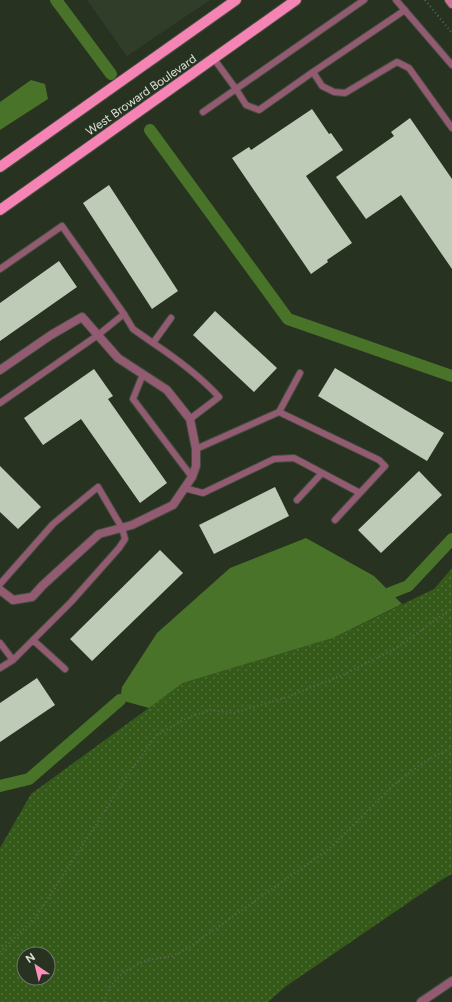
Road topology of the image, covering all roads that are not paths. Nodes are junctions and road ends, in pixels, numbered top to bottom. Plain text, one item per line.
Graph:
1 (236, 0) edge
2 (296, 0) edge
3 (364, 0) edge
4 (396, 0) edge
5 (449, 0) edge
6 (452, 4) edge
7 (405, 10) junction
8 (214, 59) junction
9 (452, 65) edge
10 (313, 72) junction
11 (236, 89) junction
12 (203, 112) dead end
13 (452, 128) edge
14 (0, 167) edge
15 (0, 210) edge
16 (0, 269) edge
17 (124, 314) junction
18 (171, 318) dead end
19 (98, 335) junction
20 (153, 344) junction
21 (0, 370) edge
22 (300, 373) dead end
23 (143, 374) junction
24 (0, 403) edge
25 (279, 412) junction
26 (190, 419) junction
27 (196, 449) junction
28 (322, 473) junction
29 (192, 476) junction
30 (184, 488) junction
31 (360, 493) junction
32 (297, 500) dead end
33 (335, 520) dead end
34 (122, 528) junction
35 (0, 584) edge
36 (0, 590) edge
37 (33, 640) junction
38 (0, 643) edge
39 (13, 660) junction
40 (0, 668) edge
41 (65, 669) dead end
42 (452, 981) edge
43 (422, 1002) edge

1 - 14 main road, West Broward Boulevard
2 - 8 main road, West Broward Boulevard
3 - 11 lane
4 - 7 lane
5 - 6 main road
7 - 9 lane
7 - 10 lane
8 - 11 lane
8 - 15 main road, West Broward Boulevard
10 - 11 lane
10 - 13 lane
11 - 12 lane
16 - 17 lane
17 - 19 lane
17 - 20 lane
18 - 20 lane
19 - 21 street
19 - 23 street
19 - 24 lane
20 - 26 lane
22 - 25 lane
23 - 26 street
23 - 29 lane
25 - 27 lane
25 - 31 lane
26 - 27 street
27 - 29 street
28 - 30 lane
28 - 31 lane
28 - 32 lane
29 - 30 street
30 - 34 street
31 - 33 lane
34 - 35 lane
34 - 36 street
34 - 37 lane
37 - 39 lane
37 - 41 lane
38 - 39 lane
39 - 40 lane
42 - 43 street

